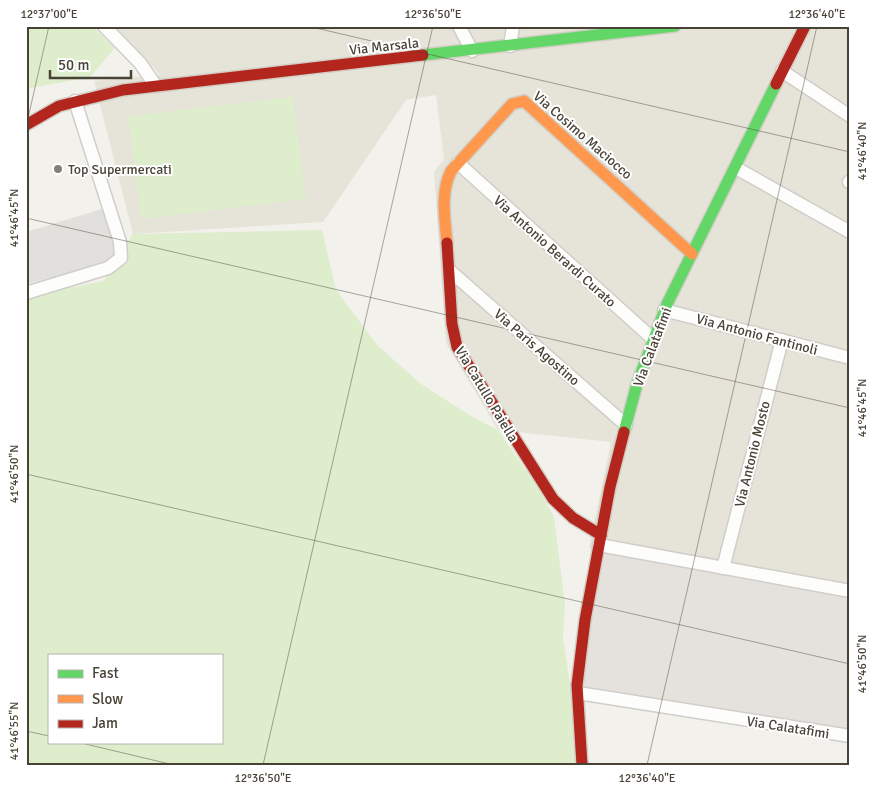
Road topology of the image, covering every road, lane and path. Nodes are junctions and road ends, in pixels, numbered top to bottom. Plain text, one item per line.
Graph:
1 (104, 26) edge
2 (459, 26) edge
3 (513, 26) edge
4 (676, 26) edge
5 (804, 26) edge
6 (642, 28) edge
7 (510, 46) junction
8 (472, 51) junction
9 (782, 71) junction
10 (156, 86) junction
11 (75, 101) junction
12 (850, 116) edge
13 (26, 125) edge
14 (458, 163) junction
15 (736, 168) junction
16 (850, 232) edge
17 (692, 254) junction
18 (449, 270) junction
19 (26, 293) edge
20 (664, 310) junction
21 (652, 339) junction
22 (782, 340) junction
23 (850, 358) edge
24 (626, 425) junction
25 (600, 540) junction
26 (723, 568) junction
27 (850, 591) edge
28 (578, 693) junction
29 (850, 736) edge
30 (582, 765) edge

1 - 10 street
2 - 8 street
3 - 7 street
4 - 6 street, Via Marsala
5 - 9 street, Via Calatafimi
6 - 7 street, Via Marsala
7 - 8 street, Via Marsala
8 - 10 street, Via Marsala
9 - 12 street
9 - 15 street, Via Calatafimi
10 - 11 street, Via Marsala
11 - 13 street, Via Marsala
11 - 19 street
14 - 17 street, Via Cosimo Maciocco
14 - 18 street, Via Catullo Paiella
14 - 21 street, Via Antonio Berardi Curato
15 - 16 street
15 - 17 street, Via Calatafimi
17 - 20 street, Via Calatafimi
18 - 24 street, Via Paris Agostino
18 - 25 street, Via Catullo Paiella
20 - 21 street, Via Calatafimi
20 - 22 street, Via Antonio Fantinoli
21 - 24 street, Via Calatafimi
22 - 23 street, Via Antonio Fantinoli
22 - 26 street, Via Antonio Mosto
24 - 25 street, Via Calatafimi
25 - 26 street, Via Catullo Paiella
25 - 28 street, Via Calatafimi
26 - 27 street, Via Catullo Paiella
28 - 29 street, Via Calatafimi
28 - 30 street, Via Calatafimi

